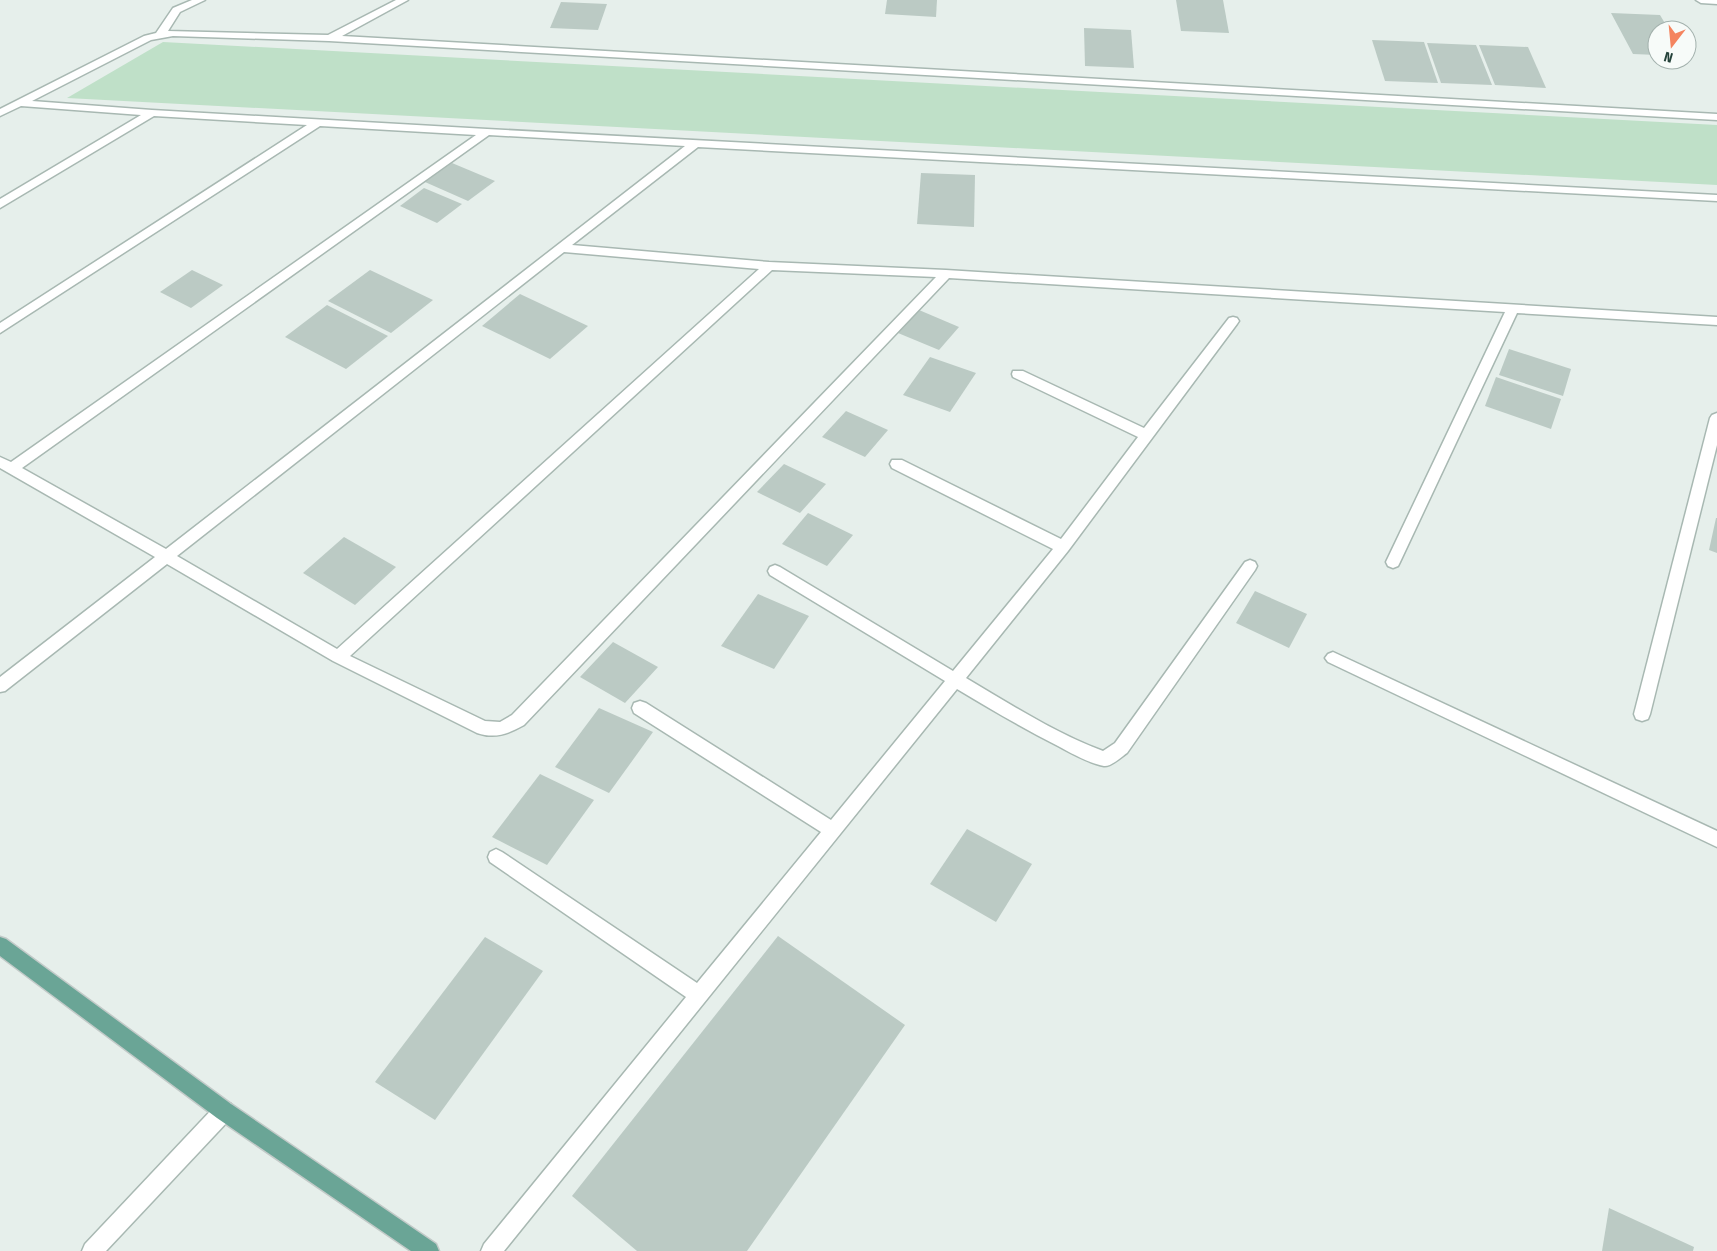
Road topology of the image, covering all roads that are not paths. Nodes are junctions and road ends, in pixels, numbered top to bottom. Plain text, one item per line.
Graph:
1 (200, 0) edge
2 (403, 0) edge
3 (1701, 0) edge
4 (1717, 1) edge
5 (161, 34) junction
6 (329, 38) junction
7 (19, 103) junction
8 (0, 113) edge
9 (152, 113) junction
10 (1717, 117) edge
11 (319, 122) junction
12 (487, 132) junction
13 (696, 143) junction
14 (1717, 198) edge
15 (0, 204) edge
16 (560, 248) junction
17 (769, 266) junction
18 (946, 274) junction
19 (1513, 308) junction
20 (1233, 321) dead end
21 (1717, 321) edge
22 (0, 329) edge
23 (1018, 374) dead end
24 (1717, 418) edge
25 (1146, 435) junction
26 (897, 464) dead end
27 (6, 465) edge
28 (1063, 547) junction
29 (168, 557) junction
30 (1393, 562) dead end
31 (1250, 566) dead end
32 (775, 571) dead end
33 (338, 657) junction
34 (1333, 658) dead end
35 (956, 680) junction
36 (0, 686) edge
37 (640, 708) dead end
38 (1642, 714) dead end
39 (833, 830) junction
40 (1717, 839) edge
41 (496, 857) dead end
42 (0, 945) edge
43 (699, 995) junction
44 (224, 1111) junction
45 (92, 1251) edge
46 (429, 1251) edge
47 (491, 1251) edge

1 - 5 street
2 - 6 street
3 - 4 street
5 - 6 street
5 - 7 street
6 - 10 street
7 - 8 street
7 - 9 street
9 - 11 street
9 - 15 street
11 - 12 street
11 - 22 street
12 - 13 street
12 - 27 street
13 - 14 street
13 - 16 street
16 - 17 street
16 - 29 street
17 - 18 street
17 - 33 street
18 - 19 street
18 - 33 street
19 - 21 street
19 - 30 street
20 - 25 street
23 - 25 street
24 - 38 street
25 - 28 street
26 - 28 street
27 - 29 street
28 - 35 street
29 - 33 street
29 - 36 street
31 - 35 street
32 - 35 street
34 - 40 street
35 - 39 street
37 - 39 street
39 - 43 street
41 - 43 street
42 - 44 main road
43 - 47 street
44 - 45 street
44 - 46 main road

